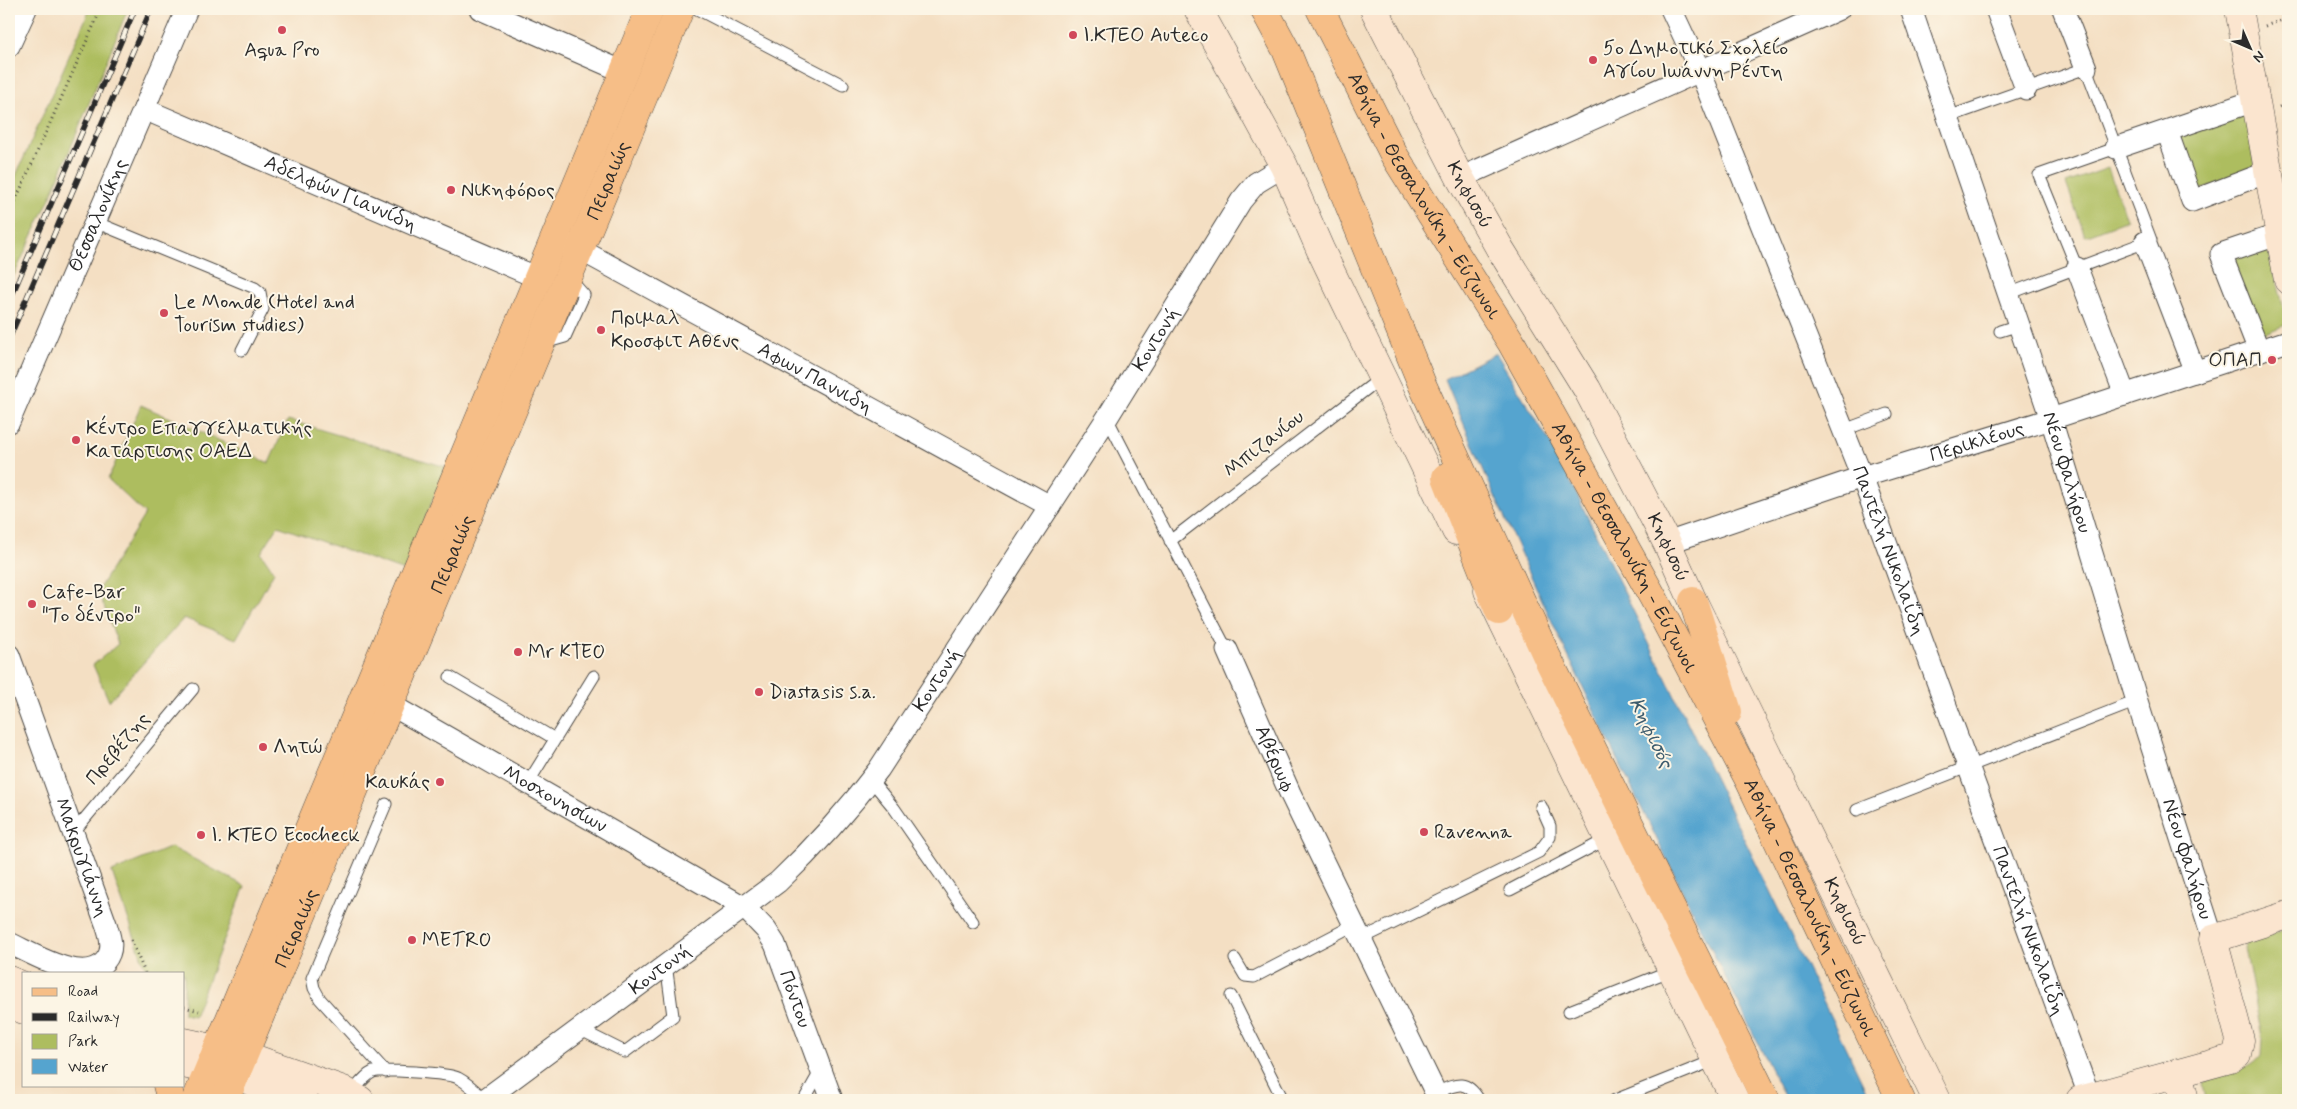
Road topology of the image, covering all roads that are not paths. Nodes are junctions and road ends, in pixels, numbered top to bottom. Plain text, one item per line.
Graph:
1 (26, 9) edge
2 (187, 9) edge
3 (480, 9) edge
4 (650, 9) edge
5 (680, 9) edge
6 (697, 9) edge
7 (1198, 9) edge
8 (1219, 9) edge
9 (1264, 9) edge
10 (1320, 9) edge
11 (1374, 9) edge
12 (1671, 9) edge
13 (1839, 9) edge
14 (1911, 9) edge
15 (1996, 9) edge
16 (2064, 9) edge
17 (2239, 9) edge
18 (9, 46) edge
19 (2086, 68) junction
20 (1700, 71) junction
21 (624, 72) junction
22 (843, 85) dead end
23 (2026, 89) junction
24 (2254, 101) junction
25 (144, 109) junction
26 (1948, 117) junction
27 (2167, 131) junction
28 (2116, 148) junction
29 (1284, 166) junction
30 (2268, 172) junction
31 (1460, 178) junction
32 (95, 222) junction
33 (2280, 234) junction
34 (554, 240) junction
35 (2145, 242) junction
36 (579, 249) junction
37 (2077, 268) junction
38 (2287, 270) edge
39 (538, 278) junction
40 (2008, 294) junction
41 (2288, 341) edge
42 (242, 350) dead end
43 (2259, 351) junction
44 (2194, 372) junction
45 (1381, 378) junction
46 (1422, 384) junction
47 (2125, 395) junction
48 (1887, 414) dead end
49 (1107, 418) junction
50 (2051, 419) junction
51 (9, 422) edge
52 (1844, 430) junction
53 (1862, 477) junction
54 (1050, 506) junction
55 (1170, 541) junction
56 (1667, 543) junction
57 (1692, 601) junction
58 (1499, 610) junction
59 (1227, 650) joint
60 (9, 655) edge
61 (594, 676) dead end
62 (450, 677) dead end
63 (193, 689) dead end
64 (366, 691) junction
65 (2137, 701) junction
66 (390, 704) junction
67 (555, 739) junction
68 (1967, 767) junction
69 (871, 780) junction
70 (1750, 782) junction
71 (528, 783) junction
72 (386, 804) dead end
73 (1541, 806) dead end
74 (1857, 810) dead end
75 (72, 834) junction
76 (1607, 839) junction
77 (1510, 890) dead end
78 (744, 907) junction
79 (2288, 915) edge
80 (973, 922) dead end
81 (1358, 932) junction
82 (2213, 938) junction
83 (9, 943) edge
84 (1235, 959) dead end
85 (666, 964) junction
86 (1672, 970) junction
87 (9, 980) edge
88 (22, 985) edge
89 (1231, 996) dead end
90 (9, 1004) edge
91 (22, 1009) edge
92 (1569, 1011) dead end
93 (579, 1029) junction
94 (185, 1043) edge
95 (1716, 1060) junction
96 (204, 1061) edge
97 (821, 1070) junction
98 (386, 1072) junction
99 (2178, 1074) junction
100 (235, 1077) edge
101 (167, 1086) edge
102 (1438, 1096) edge
103 (356, 1097) edge
104 (2085, 1099) edge
105 (171, 1100) edge
106 (196, 1100) edge
107 (304, 1100) edge
108 (485, 1100) edge
109 (804, 1100) edge
110 (832, 1100) edge
111 (1283, 1100) edge
112 (1479, 1100) edge
113 (1615, 1100) edge
114 (1735, 1100) edge
115 (1766, 1100) edge
116 (1901, 1100) edge
117 (1937, 1100) edge
118 (2185, 1100) edge

1 - 18 street
2 - 25 street, Θεσσαλονίκης
3 - 21 street
4 - 21 main road, Πειραιώς
5 - 36 main road, Πειραιώς
6 - 22 lane
7 - 29 main road
8 - 29 main road
9 - 46 main road
10 - 70 main road, Αθήνα - Θεσσαλονίκη - Εύζωνοι
11 - 31 main road, Κηφισού
12 - 20 street, Παντελή Νικολαΐδη
13 - 20 street
14 - 26 street, Νέου Φαλήρου
15 - 23 street
16 - 19 street
17 - 24 main road
19 - 23 lane
19 - 28 lane
20 - 31 street
20 - 52 street, Παντελή Νικολαΐδη
21 - 34 main road, Πειραιώς
23 - 26 lane
24 - 27 street
24 - 30 main road
25 - 32 street, Θεσσαλονίκης
25 - 39 street, Αδελφών Γιαννίδη
26 - 40 street, Νέου Φαλήρου
27 - 28 street
27 - 30 street
28 - 35 lane
28 - 37 lane
29 - 45 main road
29 - 49 street, Κοντονή
30 - 33 main road
31 - 56 main road, Κηφισού
32 - 42 lane
32 - 51 street, Θεσσαλονίκης
33 - 38 main road
33 - 43 street
34 - 36 street, Αφων Παννιδη
34 - 39 main road, Πειραιώς
35 - 37 lane
35 - 44 street
36 - 54 street, Αφων Παννιδη
36 - 66 main road, Πειραιώς
37 - 40 lane
37 - 47 street
39 - 64 main road, Πειραιώς
40 - 50 street, Νέου Φαλήρου
41 - 43 street, Περικλέους
43 - 44 street, Περικλέους
44 - 47 street, Περικλέους
45 - 55 lane, Μπιζανίου
45 - 58 main road
46 - 58 main road
46 - 115 main road
47 - 50 street, Περικλέους
48 - 52 lane
49 - 54 street, Κοντονή
49 - 55 lane, Αβέρωφ
50 - 53 street, Περικλέους
50 - 65 street, Νέου Φαλήρου
52 - 53 street, Παντελή Νικολαΐδη
53 - 56 street, Περικλέους
53 - 68 street, Παντελή Νικολαΐδη
54 - 69 street, Κοντονή
55 - 59 lane, Αβέρωφ
56 - 57 main road, Κηφισού
57 - 70 main road
57 - 117 main road, Κηφισού
58 - 76 main road
59 - 81 street, Αβέρωφ
60 - 75 street, Μακρυγιάννη
61 - 67 lane
62 - 67 lane
63 - 75 lane, Πρεβέζης
64 - 66 street, Μοσχονησίων
64 - 96 main road, Πειραιώς
65 - 68 lane
65 - 82 street, Νέου Φαλήρου
66 - 71 street, Μοσχονησίων
66 - 100 main road, Πειραιώς
67 - 71 lane
68 - 74 lane
68 - 104 street, Παντελή Νικολαΐδη
69 - 78 street, Κοντονή
69 - 80 lane
70 - 116 main road, Αθήνα - Θεσσαλονίκη - Εύζωνοι
71 - 78 street, Μοσχονησίων
72 - 98 lane
73 - 81 lane
75 - 83 street, Μακρυγιάννη
76 - 77 lane
76 - 86 main road
78 - 85 street, Κοντονή
78 - 97 street, Πόντου
79 - 82 main road
81 - 84 lane
81 - 102 street, Αβέρωφ
82 - 99 main road
85 - 93 street, Κοντονή
85 - 93 lane
86 - 92 lane
86 - 95 main road
87 - 88 main road
89 - 111 lane
90 - 91 main road
93 - 108 street, Κοντονή
94 - 96 main road
95 - 113 lane
95 - 114 main road
96 - 100 main road
96 - 106 main road, Πειραιώς
97 - 109 lane
97 - 110 street, Πόντου
98 - 103 lane
98 - 108 lane
99 - 104 main road
99 - 118 main road
100 - 103 main road
100 - 107 main road
101 - 105 main road
102 - 112 lane

